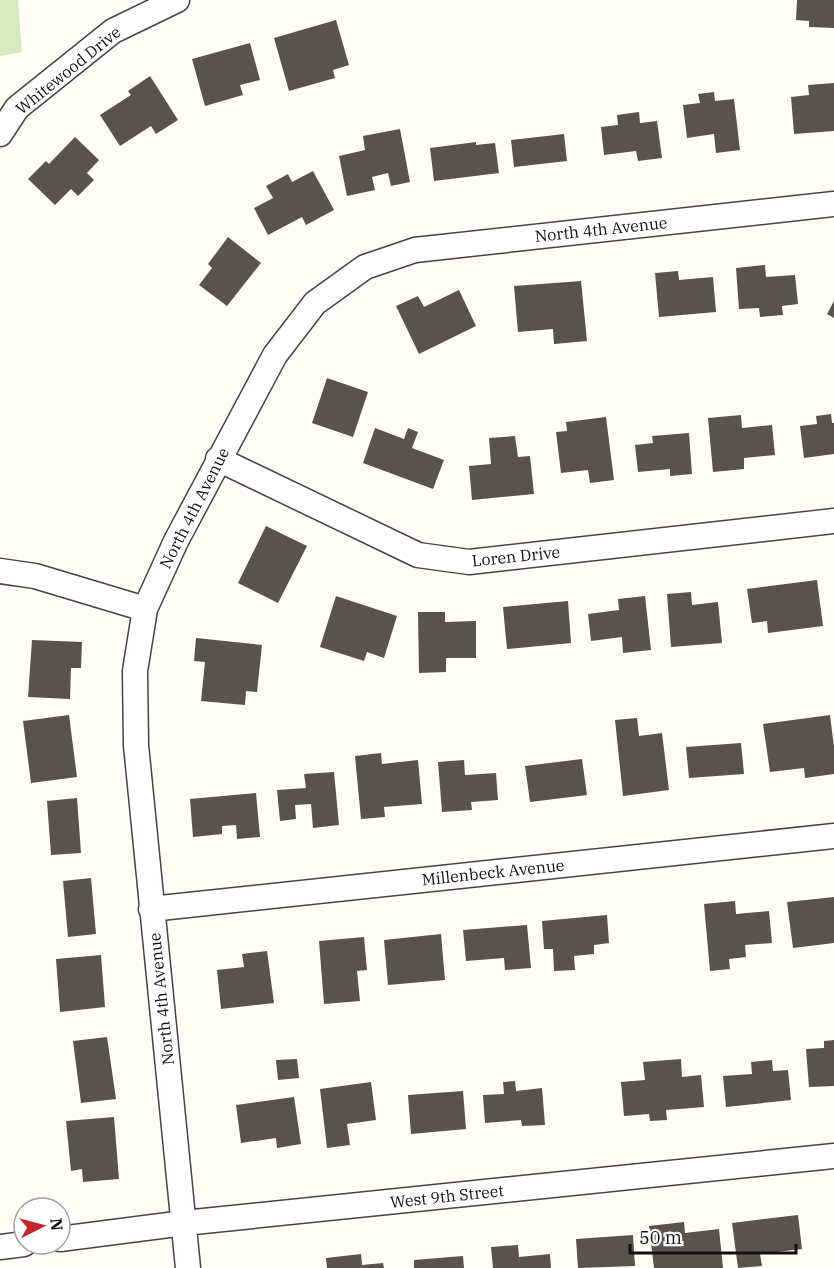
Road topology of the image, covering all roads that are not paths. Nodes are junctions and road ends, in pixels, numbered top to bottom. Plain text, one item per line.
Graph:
1 (177, 0) edge
2 (8, 101) edge
3 (0, 134) edge
4 (834, 204) edge
5 (218, 459) junction
6 (834, 521) edge
7 (0, 571) edge
8 (146, 609) junction
9 (834, 836) edge
10 (151, 909) junction
11 (834, 1156) edge
12 (184, 1223) junction
13 (72, 1237) edge
14 (188, 1268) edge

1 - 2 street, Whitewood Drive
2 - 3 street, Whitewood Drive
4 - 5 street, North 4th Avenue
5 - 6 street, Loren Drive
5 - 8 street, North 4th Avenue
7 - 8 street
8 - 10 street, North 4th Avenue
9 - 10 street, Millenbeck Avenue
10 - 12 street, North 4th Avenue
11 - 12 street, West 9th Street
12 - 13 street, West 9th Street
12 - 14 street, North 4th Avenue

